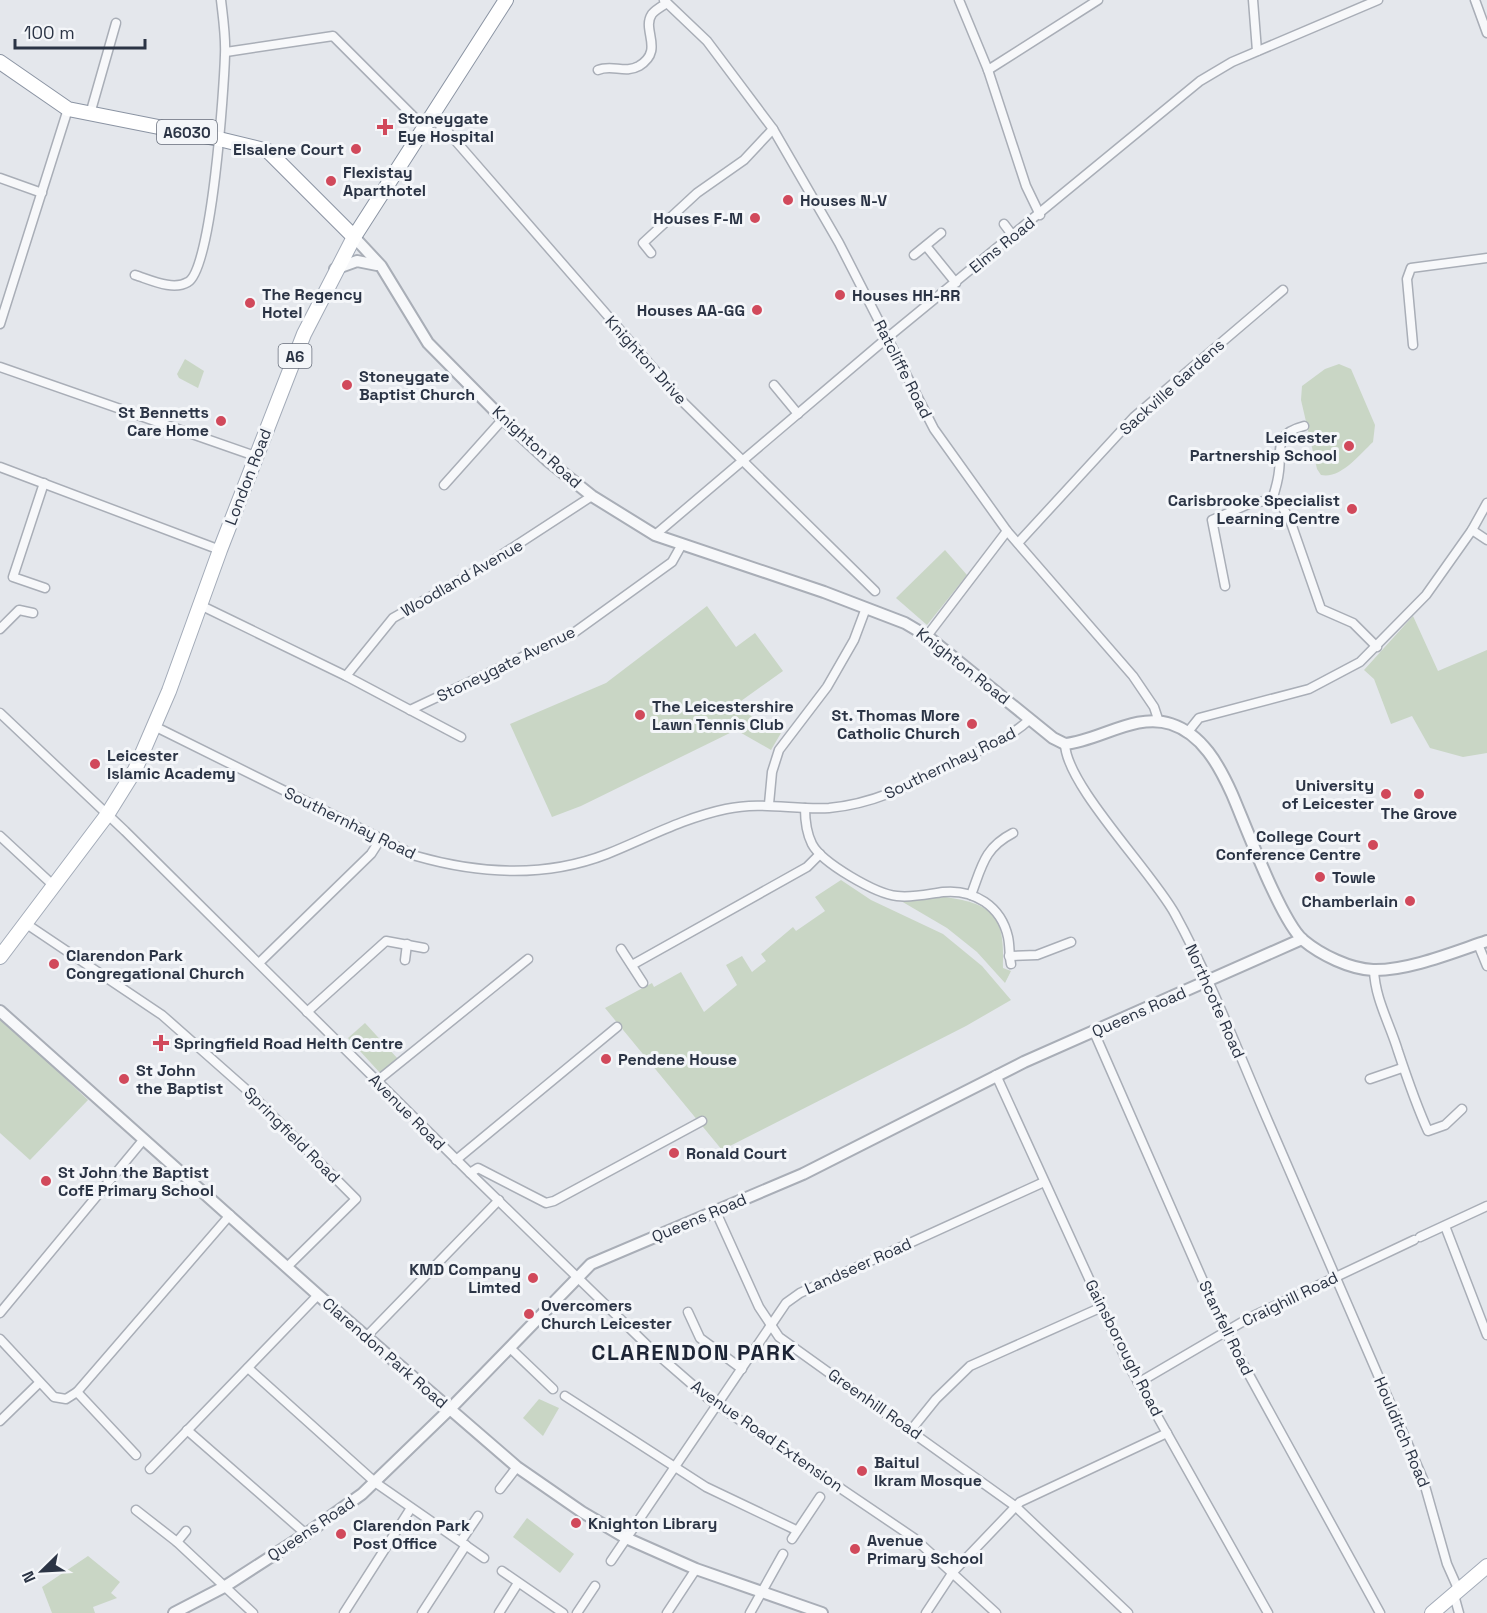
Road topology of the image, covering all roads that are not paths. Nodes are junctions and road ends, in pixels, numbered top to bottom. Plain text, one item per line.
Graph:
1 (221, 0) edge
2 (506, 0) edge
3 (959, 0) edge
4 (1098, 0) edge
5 (1253, 0) edge
6 (1475, 0) edge
7 (1372, 1) edge
8 (665, 2) edge
9 (116, 22) dead end
10 (1487, 33) edge
11 (1257, 51) junction
12 (226, 52) junction
13 (0, 62) edge
14 (598, 70) dead end
15 (988, 70) junction
16 (68, 109) junction
17 (90, 114) junction
18 (426, 121) junction
19 (773, 129) junction
20 (219, 138) junction
21 (0, 178) edge
22 (42, 193) junction
23 (1040, 215) junction
24 (1004, 224) dead end
25 (941, 233) dead end
26 (1013, 236) junction
27 (354, 237) junction
28 (926, 246) junction
29 (651, 253) dead end
30 (914, 255) dead end
31 (1487, 258) edge
32 (381, 266) junction
33 (335, 268) junction
34 (135, 275) dead end
35 (956, 283) junction
36 (1283, 290) dead end
37 (4, 295) edge
38 (0, 324) edge
39 (887, 338) junction
40 (1413, 345) dead end
41 (0, 367) edge
42 (774, 385) dead end
43 (798, 414) junction
44 (503, 419) junction
45 (1304, 426) dead end
46 (255, 456) junction
47 (742, 459) junction
48 (0, 467) edge
49 (44, 483) junction
50 (444, 485) dead end
51 (592, 496) junction
52 (1272, 500) junction
53 (1487, 503) edge
54 (1472, 530) junction
55 (1007, 531) junction
56 (655, 535) junction
57 (1487, 540) edge
58 (1018, 543) junction
59 (681, 546) junction
60 (220, 550) junction
61 (1225, 586) dead end
62 (45, 588) dead end
63 (875, 591) dead end
64 (200, 605) junction
65 (866, 608) junction
66 (33, 613) dead end
67 (0, 629) edge
68 (927, 636) junction
69 (1377, 647) junction
70 (346, 676) junction
71 (410, 710) junction
72 (0, 713) edge
73 (1030, 719) junction
74 (1159, 722) junction
75 (154, 726) junction
76 (1187, 733) junction
77 (461, 737) dead end
78 (1065, 744) junction
79 (769, 804) junction
80 (805, 808) junction
81 (107, 815) junction
82 (1013, 833) dead end
83 (0, 836) edge
84 (380, 840) junction
85 (820, 854) junction
86 (54, 886) junction
87 (971, 895) junction
88 (26, 923) junction
89 (1302, 939) junction
90 (1483, 942) edge
91 (407, 944) junction
92 (424, 948) dead end
93 (621, 949) dead end
94 (1072, 954) dead end
95 (0, 957) edge
96 (528, 959) dead end
97 (405, 960) dead end
98 (259, 963) junction
99 (632, 965) junction
100 (1487, 966) edge
101 (1374, 970) junction
102 (1208, 981) junction
103 (644, 983) dead end
104 (0, 1011) edge
105 (307, 1012) junction
106 (616, 1028) dead end
107 (1094, 1032) junction
108 (1402, 1068) junction
109 (996, 1075) junction
110 (1370, 1079) dead end
111 (377, 1081) junction
112 (1462, 1109) dead end
113 (702, 1121) dead end
114 (144, 1138) junction
115 (456, 1160) junction
116 (471, 1173) junction
117 (1044, 1182) junction
118 (499, 1200) junction
119 (1487, 1206) edge
120 (716, 1212) junction
121 (230, 1215) junction
122 (1444, 1226) junction
123 (287, 1267) junction
124 (1336, 1277) junction
125 (577, 1278) junction
126 (318, 1295) junction
127 (1102, 1307) junction
128 (688, 1312) dead end
129 (0, 1313) edge
130 (770, 1326) junction
131 (1225, 1331) junction
132 (1487, 1335) edge
133 (367, 1336) junction
134 (0, 1339) edge
135 (510, 1348) junction
136 (248, 1368) junction
137 (742, 1369) junction
138 (39, 1383) junction
139 (1138, 1383) junction
140 (553, 1389) dead end
141 (77, 1392) junction
142 (565, 1396) dead end
143 (718, 1405) junction
144 (450, 1409) junction
145 (0, 1421) edge
146 (187, 1430) junction
147 (911, 1430) junction
148 (1167, 1433) junction
149 (136, 1455) dead end
150 (517, 1467) junction
151 (676, 1468) junction
152 (150, 1469) dead end
153 (376, 1483) junction
154 (500, 1489) dead end
155 (820, 1497) dead end
156 (1015, 1506) junction
157 (411, 1508) junction
158 (136, 1510) dead end
159 (478, 1516) dead end
160 (186, 1530) dead end
161 (796, 1530) junction
162 (306, 1534) junction
163 (626, 1538) junction
164 (792, 1539) dead end
165 (177, 1542) junction
166 (463, 1543) junction
167 (783, 1554) dead end
168 (484, 1558) dead end
169 (611, 1561) dead end
170 (1487, 1566) edge
171 (696, 1569) junction
172 (502, 1571) dead end
173 (953, 1572) junction
174 (518, 1582) junction
175 (595, 1586) dead end
176 (224, 1587) junction
177 (762, 1591) junction
178 (1456, 1593) junction
179 (174, 1613) edge
180 (253, 1613) edge
181 (344, 1613) edge
182 (422, 1613) edge
183 (499, 1613) edge
184 (563, 1613) edge
185 (577, 1613) edge
186 (668, 1613) edge
187 (750, 1613) edge
188 (822, 1613) edge
189 (926, 1613) edge
190 (996, 1613) edge
191 (1128, 1613) edge
192 (1268, 1613) edge
193 (1380, 1613) edge
194 (1432, 1613) edge
195 (1459, 1613) edge

1 - 12 street
2 - 18 main road, London Road / A6
3 - 15 street
4 - 15 street
5 - 11 street
6 - 10 street
7 - 11 street, Elms Road
8 - 14 street, Ratcliffe Road
8 - 19 street, Ratcliffe Road
9 - 17 street
11 - 23 street, Elms Road
12 - 18 street, Knighton Drive
12 - 20 street
13 - 16 main road, A6030
15 - 23 street
16 - 17 main road, A6030
16 - 22 street
17 - 20 main road, A6030
18 - 27 main road, London Road / A6
18 - 47 street, Knighton Drive
19 - 29 street
19 - 39 street, Ratcliffe Road
20 - 27 main road, A6030
20 - 34 street
21 - 22 street
22 - 37 street
23 - 26 street, Elms Road
24 - 26 street
25 - 28 street
26 - 35 street, Elms Road
27 - 32 street, Knighton Road
27 - 33 main road, London Road / A6
28 - 30 street
28 - 35 street
31 - 40 street
32 - 33 street
32 - 44 street, Knighton Road
33 - 46 main road, London Road / A6
35 - 39 street, Elms Road
36 - 58 street, Sackville Gardens
37 - 38 street
39 - 43 street, Elms Road
39 - 55 street, Ratcliffe Road
41 - 46 street
42 - 43 street
43 - 47 street, Elms Road
44 - 50 street
44 - 51 street, Knighton Road
45 - 52 street
46 - 60 main road, London Road / A6
47 - 56 street, Elms Road
47 - 63 street, Knighton Drive
48 - 49 street
49 - 60 street
49 - 62 street
51 - 56 street, Knighton Road
51 - 70 street, Woodland Avenue
52 - 61 street
52 - 69 street
53 - 54 street
54 - 57 street
54 - 69 street
55 - 58 street, Ratcliffe Road
55 - 68 street
56 - 59 street, Knighton Road
58 - 74 street, Ratcliffe Road
59 - 65 street, Knighton Road
59 - 71 street, Stoneygate Avenue
60 - 64 main road, London Road / A6
64 - 70 street
64 - 75 main road, London Road / A6
65 - 68 street, Knighton Road
65 - 79 street
66 - 67 street
68 - 73 street, Knighton Road
69 - 76 street
70 - 71 street
71 - 77 street
72 - 81 street, Avenue Road
73 - 78 street, Knighton Road
73 - 80 street, Southernhay Road
74 - 76 street
74 - 78 street
75 - 81 main road, London Road / A6
75 - 84 street, Southernhay Road
76 - 89 street
78 - 102 street, Northcote Road
79 - 80 street, Southernhay Road
79 - 84 street, Southernhay Road
80 - 85 street
81 - 86 main road, London Road / A6
81 - 98 street, Avenue Road
82 - 87 street
83 - 86 street
84 - 98 street
85 - 87 street
85 - 99 street
86 - 88 main road, London Road / A6
87 - 94 street
88 - 95 main road, London Road / A6
88 - 123 street, Springfield Road
89 - 101 street
89 - 102 street, Queens Road
90 - 100 street
90 - 101 street
91 - 92 street
91 - 97 street
91 - 105 street
93 - 99 street
96 - 111 street
98 - 105 street, Avenue Road
99 - 103 street
101 - 108 street
102 - 107 street, Queens Road
102 - 124 street, Northcote Road
104 - 114 street, Clarendon Park Road
105 - 111 street, Avenue Road
106 - 115 street
107 - 109 street, Queens Road
107 - 131 street, Stanfell Road
108 - 110 street
108 - 112 street
109 - 117 street, Gainsborough Road
109 - 120 street, Queens Road
111 - 115 street, Avenue Road
113 - 116 street
114 - 121 street, Clarendon Park Road
114 - 129 street
115 - 116 street, Avenue Road
116 - 118 street, Avenue Road Extension
117 - 127 street, Gainsborough Road
117 - 130 street, Landseer Road
118 - 125 street, Avenue Road Extension
118 - 133 street
119 - 122 street, Craighill Road
120 - 125 street, Queens Road
120 - 130 street, Greenhill Road
121 - 123 street, Clarendon Park Road
121 - 141 street
122 - 124 street, Craighill Road
122 - 132 street
123 - 126 street, Clarendon Park Road
124 - 131 street, Craighill Road
124 - 178 street, Houlditch Road
125 - 135 street, Queens Road
125 - 143 street, Avenue Road Extension
126 - 133 street, Clarendon Park Road
126 - 136 street
127 - 139 street, Gainsborough Road
127 - 147 street
128 - 137 street
130 - 137 street, Landseer Road
130 - 147 street, Greenhill Road
131 - 139 street, Craighill Road
131 - 193 street, Stanfell Road
133 - 144 street, Clarendon Park Road
134 - 138 street
135 - 140 street
135 - 144 street, Queens Road
136 - 146 street
136 - 153 street
137 - 143 street, Landseer Road
138 - 141 street
138 - 145 street
139 - 148 street, Gainsborough Road
141 - 149 street
142 - 151 street
143 - 151 street, Landseer Road
143 - 173 street, Avenue Road Extension
144 - 150 street, Clarendon Park Road
144 - 153 street, Queens Road
146 - 152 street
146 - 162 street
147 - 156 street, Greenhill Road
148 - 156 street
148 - 192 street, Gainsborough Road
150 - 154 street
150 - 163 street, Clarendon Park Road
151 - 161 street
151 - 163 street, Landseer Road
153 - 157 street
153 - 162 street, Queens Road
155 - 161 street
156 - 173 street
156 - 191 street, Greenhill Road
157 - 166 street
157 - 181 street
158 - 165 street
159 - 166 street
160 - 165 street
161 - 164 street
162 - 176 street, Queens Road
163 - 169 street, Landseer Road
163 - 171 street, Clarendon Park Road
165 - 176 street
166 - 168 street
166 - 182 street
167 - 177 street
170 - 178 main road
171 - 177 street, Clarendon Park Road
171 - 186 street
172 - 174 street
173 - 189 street
173 - 190 street, Avenue Road Extension
174 - 183 street
174 - 184 street
175 - 185 street
176 - 179 street, Queens Road
176 - 180 street
177 - 187 street
177 - 188 street, Clarendon Park Road
178 - 194 main road
178 - 195 street, Houlditch Road

